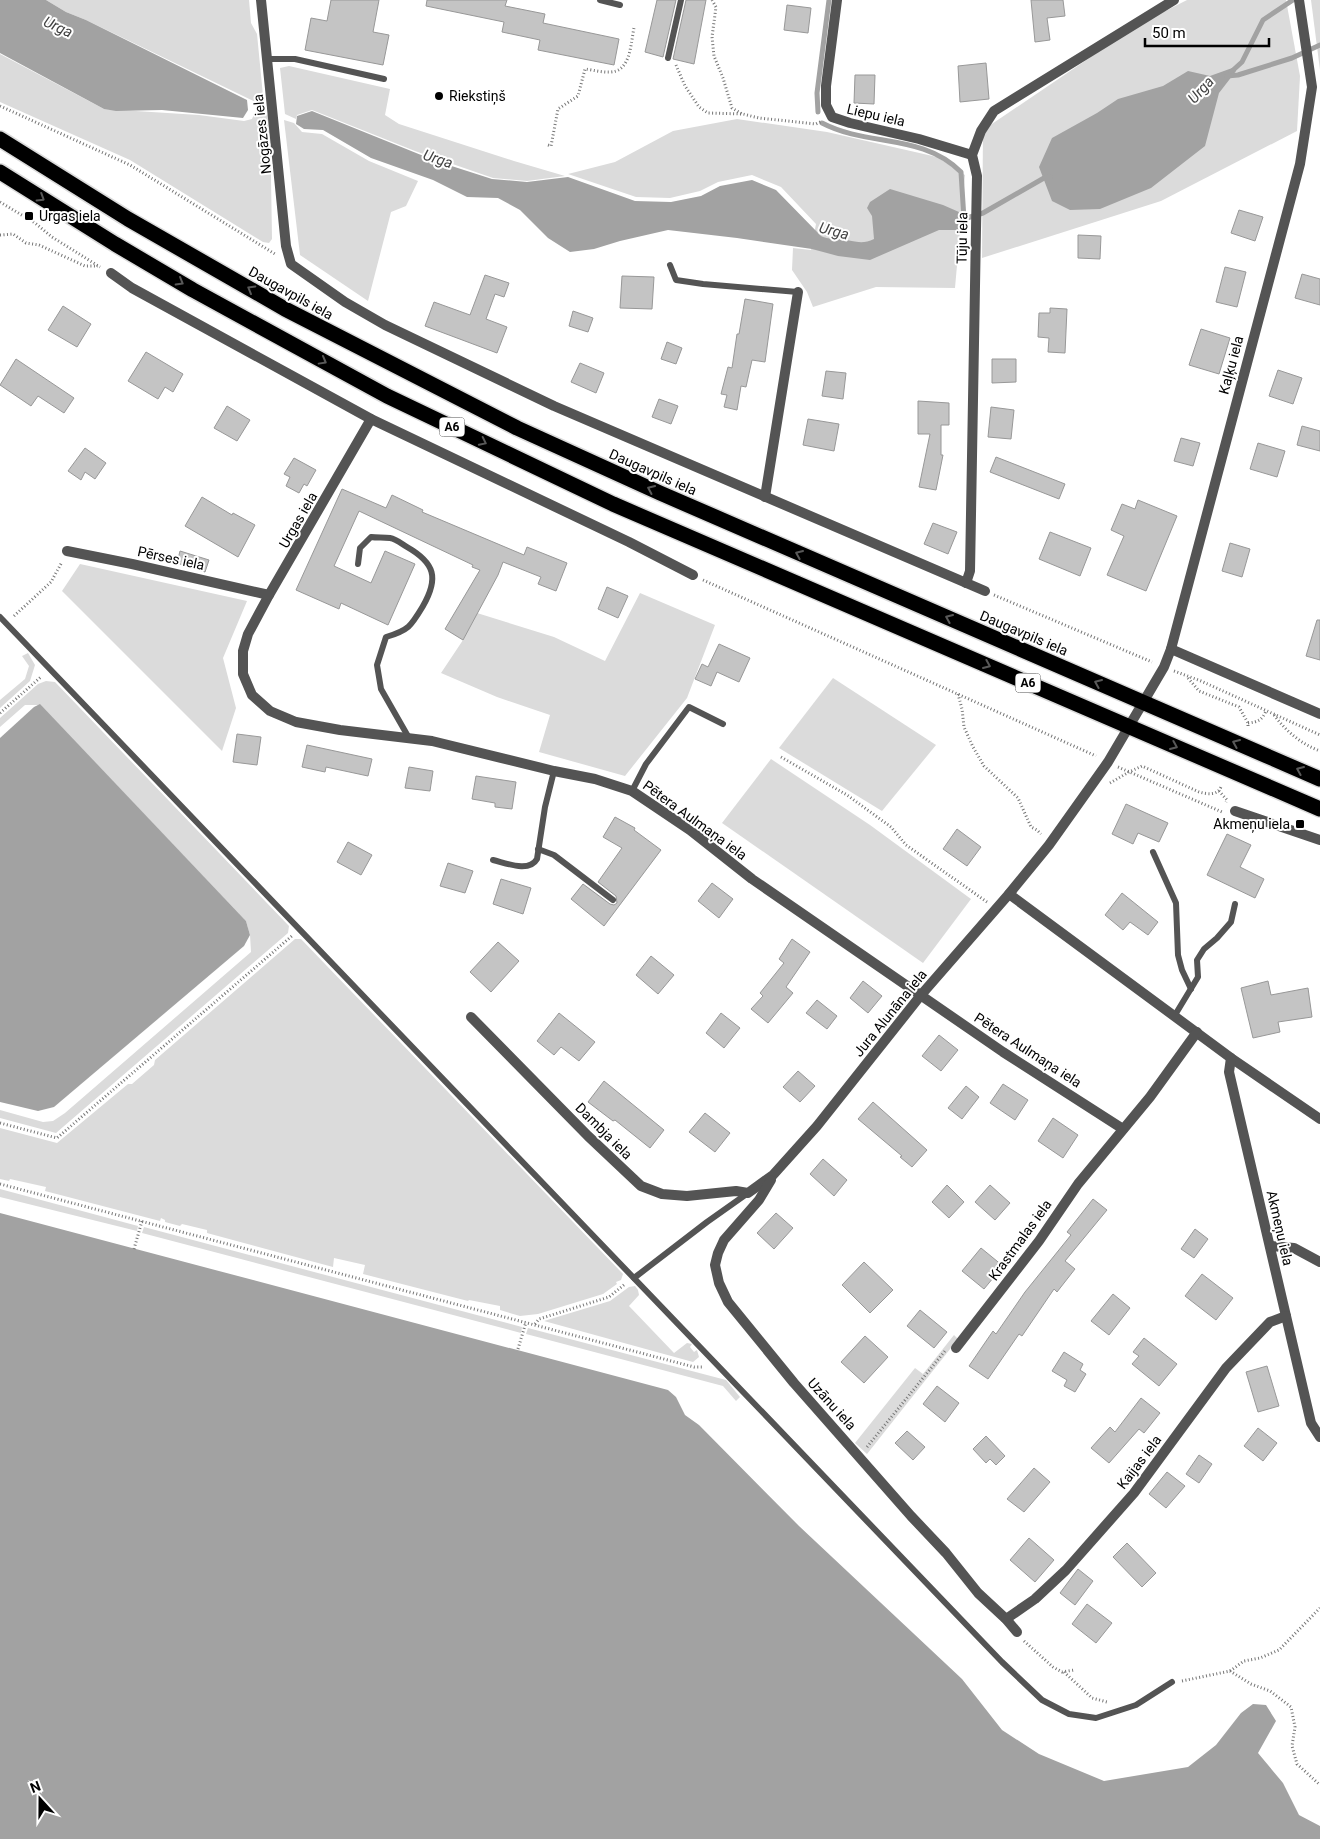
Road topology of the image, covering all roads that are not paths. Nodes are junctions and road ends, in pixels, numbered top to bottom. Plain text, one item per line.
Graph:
1 (261, 0) edge
2 (600, 0) edge
3 (681, 0) edge
4 (837, 0) edge
5 (1174, 0) edge
6 (1299, 4) edge
7 (620, 6) dead end
8 (668, 58) road end
9 (268, 59) junction
10 (384, 79) dead end
11 (0, 140) edge
12 (972, 155) junction
13 (0, 172) edge
14 (670, 265) dead end
15 (111, 273) road end
16 (798, 292) joint
17 (372, 419) junction
18 (765, 496) junction
19 (67, 551) road end
20 (358, 564) dead end
21 (693, 575) road end
22 (966, 583) junction
23 (985, 591) dead end
24 (269, 595) junction
25 (0, 618) edge
26 (248, 634) joint
27 (1171, 649) junction
28 (1142, 702) junction
29 (1320, 714) edge
30 (723, 724) dead end
31 (1129, 726) junction
32 (409, 738) junction
33 (554, 771) junction
34 (1320, 779) edge
35 (632, 791) junction
36 (1320, 810) edge
37 (1235, 811) road end
38 (1320, 840) edge
39 (538, 849) junction
40 (1153, 852) dead end
41 (493, 860) dead end
42 (1009, 894) junction
43 (614, 900) dead end
44 (1235, 904) dead end
45 (1191, 989) junction
46 (922, 995) junction
47 (1175, 1015) junction
48 (471, 1018) dead end
49 (1197, 1032) junction
50 (1231, 1058) junction
51 (1320, 1119) edge
52 (1123, 1129) junction
53 (773, 1175) junction
54 (748, 1193) junction
55 (1271, 1246) junction
56 (1320, 1262) edge
57 (634, 1278) junction
58 (1286, 1316) junction
59 (956, 1348) road end
60 (1320, 1437) edge
61 (1006, 1619) junction
62 (1016, 1632) road end
63 (1172, 1682) road end

1 - 9 street, Nogāzes iela
2 - 7 lane
3 - 8 lane
4 - 12 street, Liepu iela
5 - 12 street
6 - 27 street, Kaļķu iela
9 - 10 lane
9 - 18 street, Nogāzes iela
28 -> 11 highway, Daugavpils iela / A6
12 - 22 street, Tūju iela
13 -> 31 highway, A6
14 - 16 lane
15 - 17 street
16 - 18 street
17 - 21 street
17 - 24 street, Urgas iela
18 - 22 street
19 - 24 street, Pērses iela
20 - 32 lane
22 - 23 street
24 - 26 street, Urgas iela
25 - 57 lane
26 - 32 street, Pētera Aulmaņa iela
27 - 28 street, Kaļķu iela
27 - 29 street
28 - 31 street, Kaļķu iela
34 -> 28 highway, Daugavpils iela / A6
30 - 35 lane
31 -> 36 highway, A6
31 - 42 street, Jura Alunāna iela
32 - 33 street, Pētera Aulmaņa iela
33 - 35 street, Pētera Aulmaņa iela
33 - 39 lane
35 - 46 street, Pētera Aulmaņa iela
37 - 38 street
39 - 41 lane
39 - 43 lane
40 - 45 lane
42 - 46 street, Jura Alunāna iela
42 - 47 street
44 - 45 lane
45 - 47 lane
46 - 52 street, Pētera Aulmaņa iela
46 - 53 street, Jura Alunāna iela
47 - 49 street
48 - 54 street, Dambja iela
49 - 50 street
49 - 52 street, Krastmalas iela
50 - 51 street
50 - 55 street, Akmeņu iela
52 - 59 street, Krastmalas iela
53 - 54 street, Jura Alunāna iela
53 - 61 street, Uzānu iela
54 - 57 lane, Jura Alunāna iela
55 - 56 street
55 - 58 street, Akmeņu iela
57 - 63 lane
58 - 60 street, Akmeņu iela
58 - 61 street, Kaijas iela
61 - 62 street, Uzānu iela

